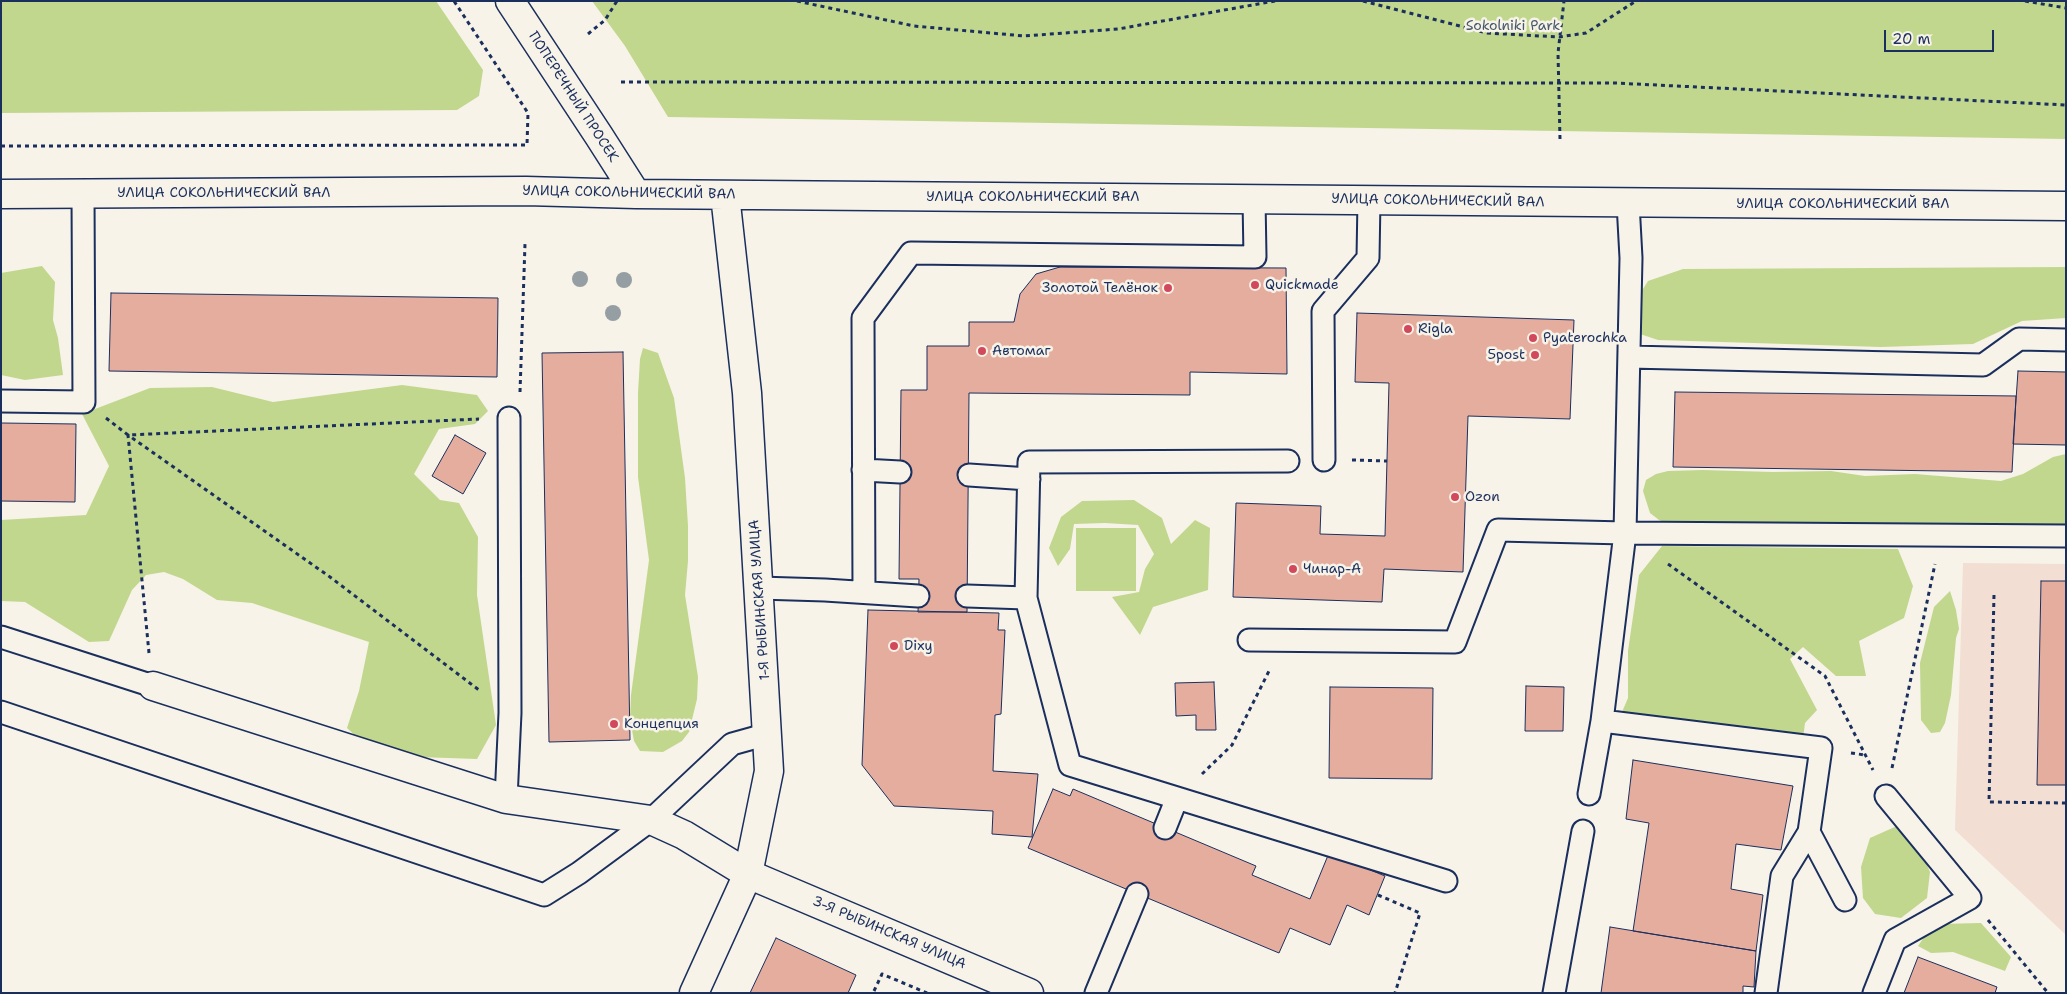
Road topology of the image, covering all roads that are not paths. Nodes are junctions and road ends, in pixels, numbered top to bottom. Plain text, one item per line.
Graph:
1 (510, 1) edge
2 (1, 194) edge
3 (83, 194) junction
4 (636, 194) junction
5 (725, 195) junction
6 (1254, 199) junction
7 (1369, 200) junction
8 (1628, 202) junction
9 (2066, 206) edge
10 (2066, 340) edge
11 (1629, 357) junction
12 (1, 401) edge
13 (509, 418) road end
14 (1324, 460) dead end
15 (1288, 461) dead end
16 (862, 470) junction
17 (900, 472) dead end
18 (969, 475) dead end
19 (1029, 479) junction
20 (1625, 533) junction
21 (2066, 536) edge
22 (759, 588) junction
23 (864, 592) junction
24 (918, 596) dead end
25 (967, 596) dead end
26 (1026, 598) junction
27 (1, 637) edge
28 (1249, 640) dead end
29 (153, 686) joint
30 (1, 712) edge
31 (1602, 721) junction
32 (768, 734) junction
33 (1589, 794) dead end
34 (1886, 796) road end
35 (1177, 798) junction
36 (506, 799) junction
37 (651, 820) junction
38 (1165, 828) dead end
39 (1583, 830) dead end
40 (1809, 832) junction
41 (748, 874) junction
42 (1446, 881) dead end
43 (1137, 894) dead end
44 (1845, 900) dead end
45 (694, 993) edge
46 (1029, 993) edge
47 (1096, 993) edge
48 (1554, 993) edge
49 (1766, 993) edge
50 (1874, 993) edge

1 - 4 main road, ПОПЕРЕЧНЫЙ ПРОСЕК
2 - 3 main road, УЛИЦА СОКОЛЬНИЧЕСКИЙ ВАЛ
3 - 4 main road, УЛИЦА СОКОЛЬНИЧЕСКИЙ ВАЛ
3 - 12 lane
4 - 5 main road, УЛИЦА СОКОЛЬНИЧЕСКИЙ ВАЛ
5 - 6 main road, УЛИЦА СОКОЛЬНИЧЕСКИЙ ВАЛ
5 - 22 main road, 1-Я РЫБИНСКАЯ УЛИЦА
6 - 7 main road, УЛИЦА СОКОЛЬНИЧЕСКИЙ ВАЛ
6 - 16 lane
7 - 8 main road, УЛИЦА СОКОЛЬНИЧЕСКИЙ ВАЛ
7 - 14 lane
8 - 9 main road, УЛИЦА СОКОЛЬНИЧЕСКИЙ ВАЛ
8 - 11 lane
10 - 11 lane
11 - 20 lane
13 - 36 lane
15 - 19 lane
16 - 17 lane
16 - 23 lane
18 - 19 lane
19 - 26 lane
20 - 21 lane
20 - 28 lane
20 - 31 lane
22 - 23 lane
22 - 32 main road, 1-Я РЫБИНСКАЯ УЛИЦА
23 - 24 lane
25 - 26 lane
26 - 35 lane
27 - 29 lane
29 - 36 main road, 3-Я РЫБИНСКАЯ УЛИЦА
30 - 37 lane
31 - 33 lane
31 - 40 lane
32 - 37 lane
32 - 41 main road, 1-Я РЫБИНСКАЯ УЛИЦА
34 - 50 lane
35 - 38 lane
35 - 42 lane
36 - 37 main road, 3-Я РЫБИНСКАЯ УЛИЦА
37 - 41 main road, 3-Я РЫБИНСКАЯ УЛИЦА
39 - 48 lane
40 - 44 lane
40 - 49 lane
41 - 45 main road, 1-Я РЫБИНСКАЯ УЛИЦА
41 - 46 main road, 3-Я РЫБИНСКАЯ УЛИЦА
43 - 47 lane

